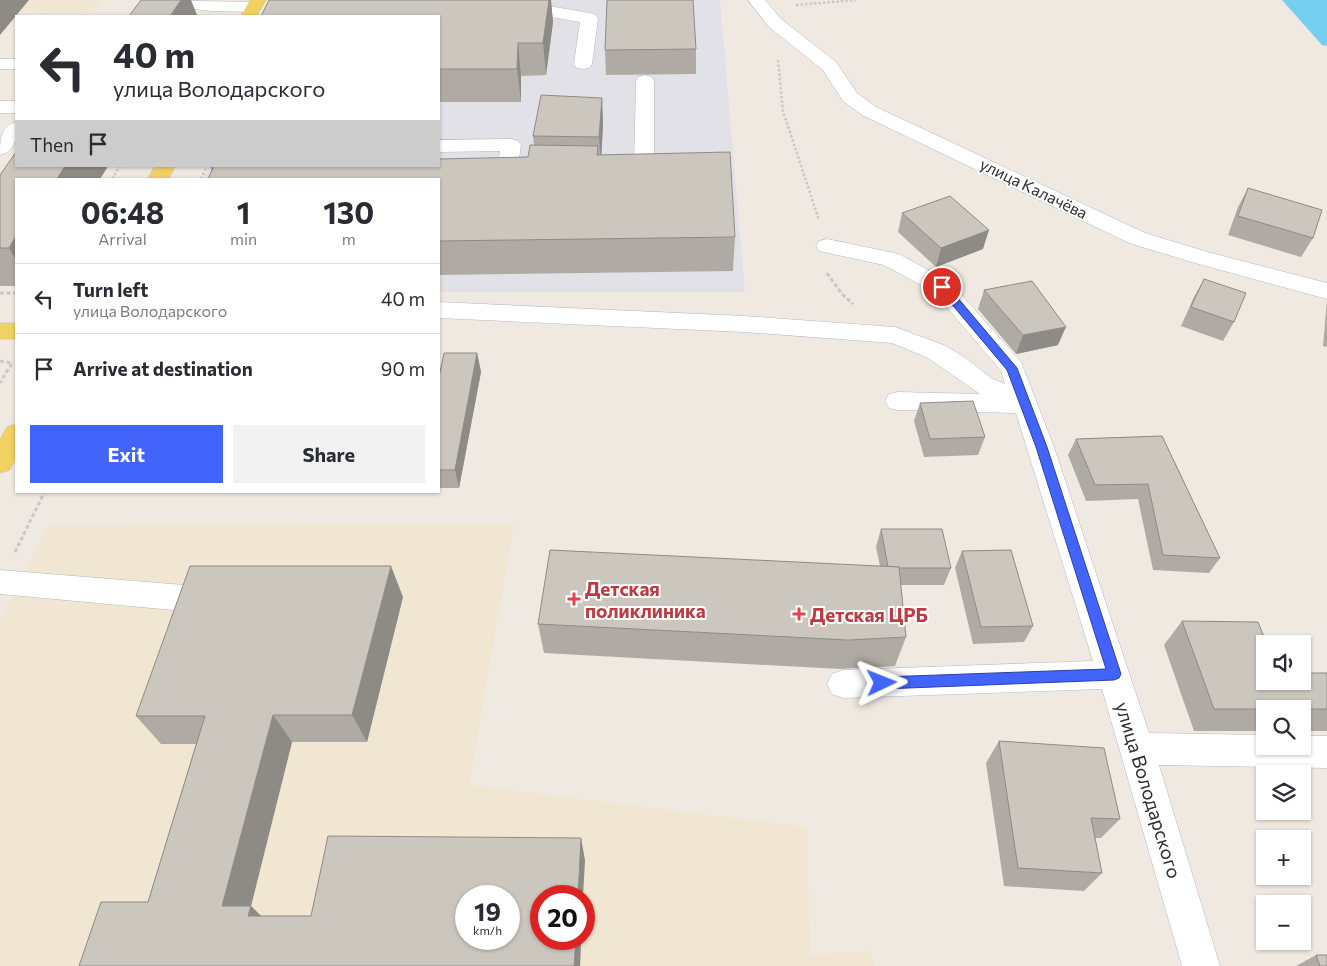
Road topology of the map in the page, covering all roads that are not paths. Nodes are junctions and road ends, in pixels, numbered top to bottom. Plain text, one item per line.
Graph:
1 (155, 0) edge
2 (484, 0) edge
3 (254, 8) edge
4 (765, 10) edge
5 (0, 64) edge
6 (15, 64) edge
7 (583, 64) dead end
8 (645, 81) dead end
9 (0, 107) edge
10 (15, 107) edge
11 (15, 129) edge
12 (440, 146) edge
13 (0, 149) edge
14 (546, 172) edge
15 (604, 172) edge
16 (827, 246) road end
17 (1327, 291) edge
18 (440, 310) edge
19 (0, 331) edge
20 (15, 331) edge
21 (898, 401) dead end
22 (1025, 404) junction
23 (15, 436) edge
24 (0, 463) edge
25 (0, 582) edge
26 (184, 598) edge
27 (1114, 674) junction
28 (844, 684) dead end
29 (1138, 749) junction
30 (1327, 752) edge
31 (1200, 966) edge

1 - 3 street
2 - 7 street
4 - 17 street, улица Калачёва
5 - 6 street
8 - 15 street
9 - 10 street
11 - 13 street
12 - 14 street
16 - 22 street, улица Володарского
18 - 22 street
19 - 20 main road
21 - 22 street
22 - 27 street, улица Володарского
23 - 24 main road
25 - 26 street
27 - 28 street
27 - 29 street, улица Володарского
29 - 30 street
29 - 31 street, улица Володарского

